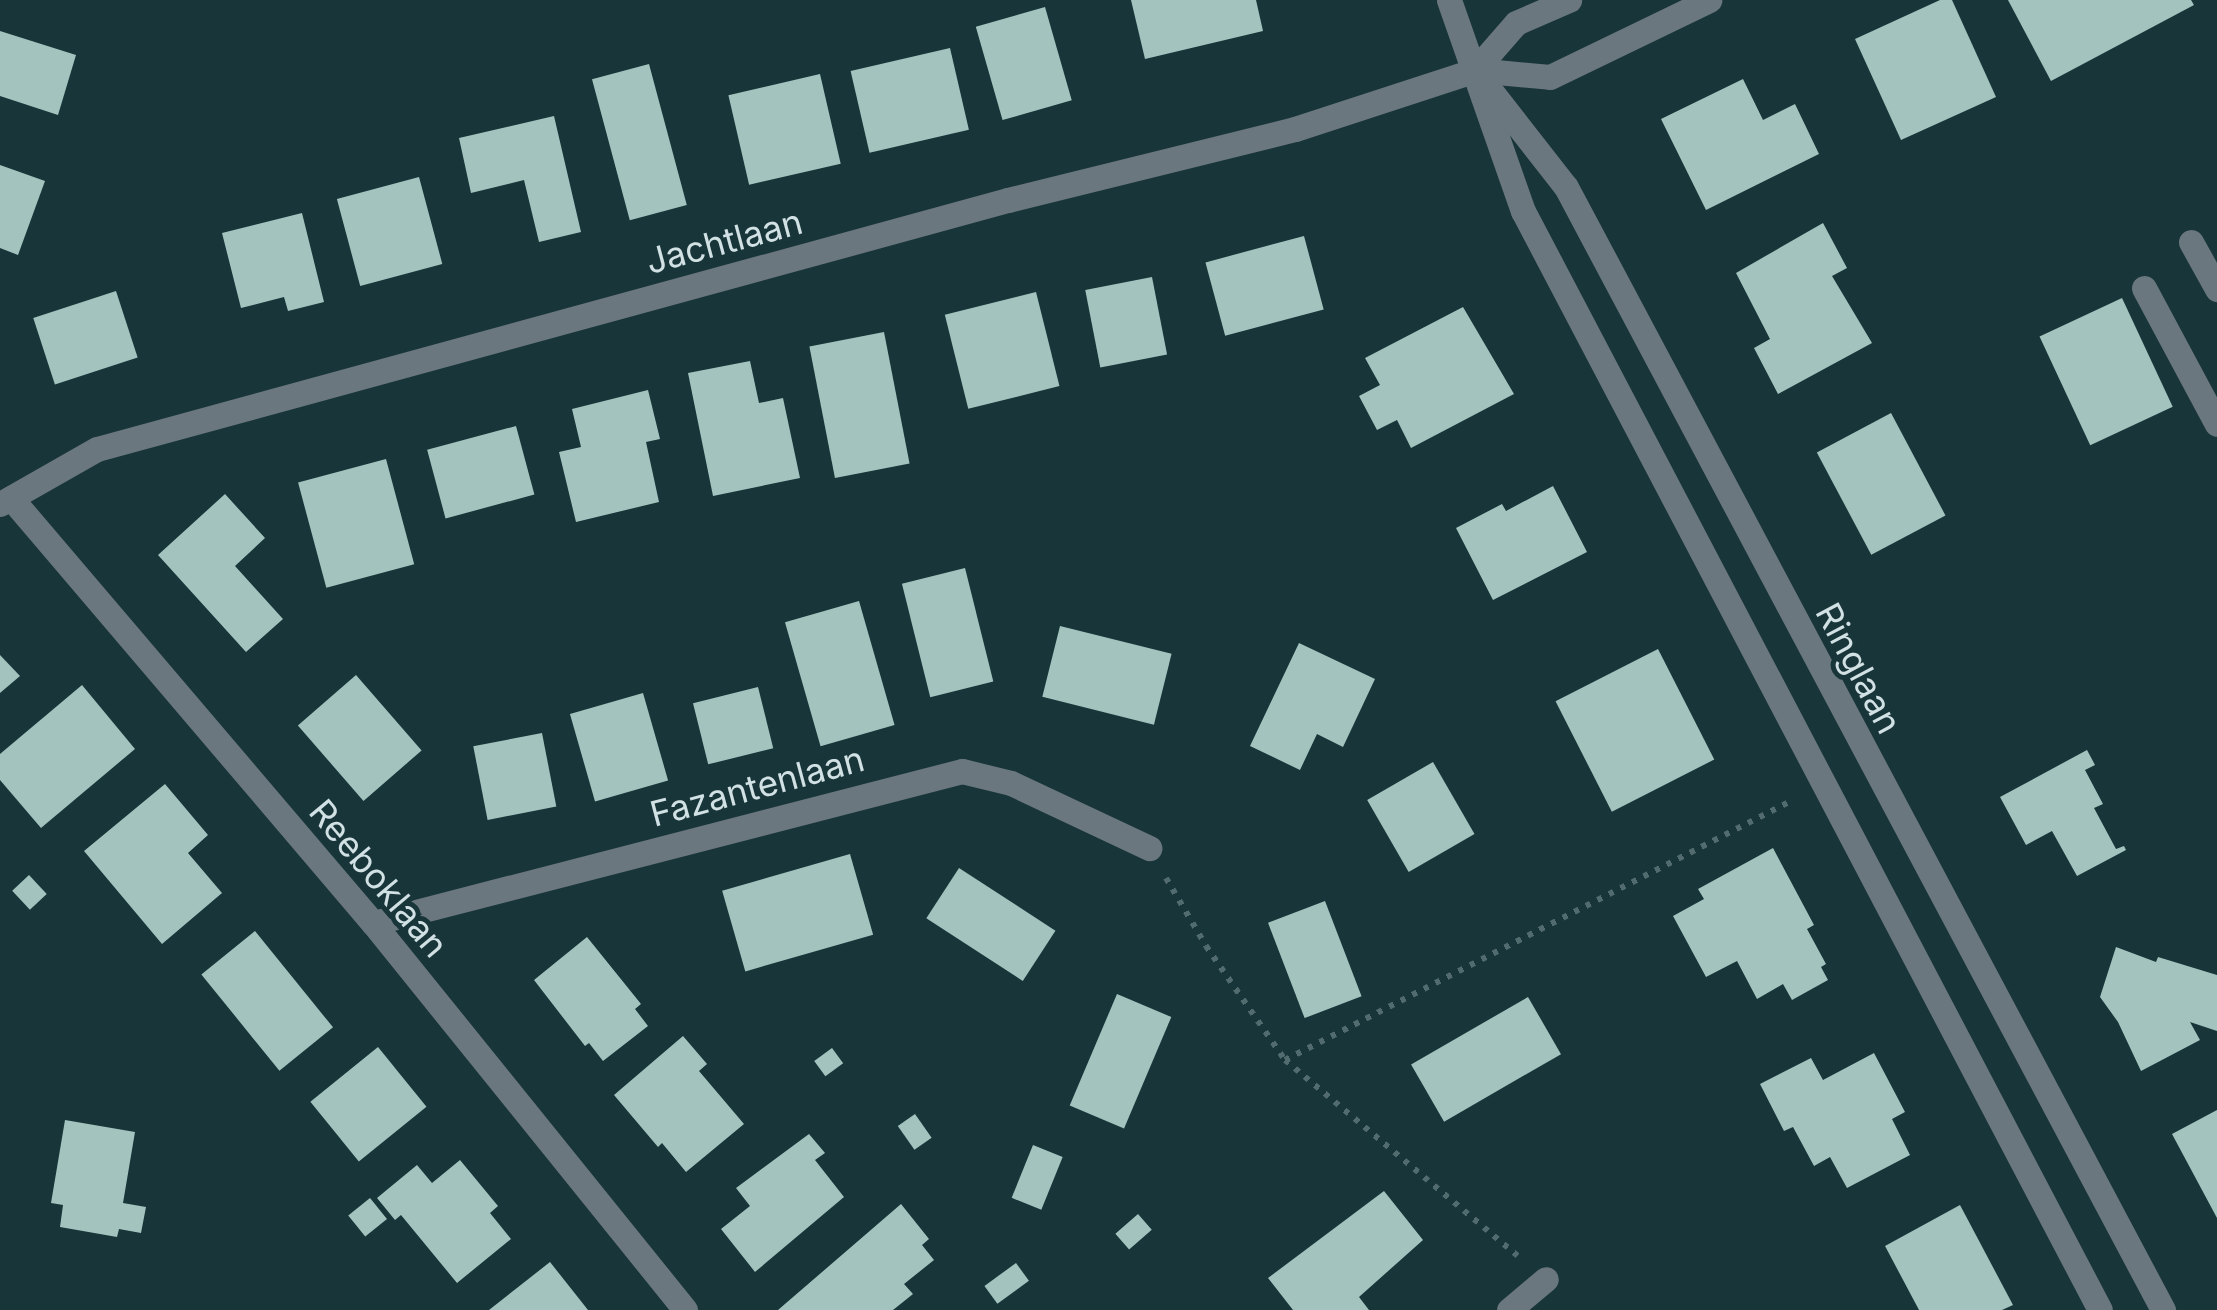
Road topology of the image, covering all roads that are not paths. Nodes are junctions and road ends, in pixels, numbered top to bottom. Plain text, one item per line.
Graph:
1 (1449, 0) edge
2 (1569, 0) edge
3 (1709, 0) edge
4 (1475, 70) junction
5 (2191, 242) dead end
6 (2144, 288) dead end
7 (2217, 289) edge
8 (2217, 424) edge
9 (5, 501) edge
10 (1149, 848) road end
11 (373, 922) junction
12 (1546, 1279) road end
13 (686, 1310) edge
14 (1509, 1310) edge
15 (2100, 1310) edge
16 (2163, 1310) edge

1 - 4 street, Ringlaan
2 - 4 street
3 - 4 street, Jachtlaan
4 - 9 street, Jachtlaan
4 - 15 street, Ringlaan
4 - 16 street, Ringlaan
5 - 7 street
6 - 8 street
9 - 11 street, Reeboklaan
10 - 11 street, Fazantenlaan
11 - 13 street, Reeboklaan
12 - 14 street

